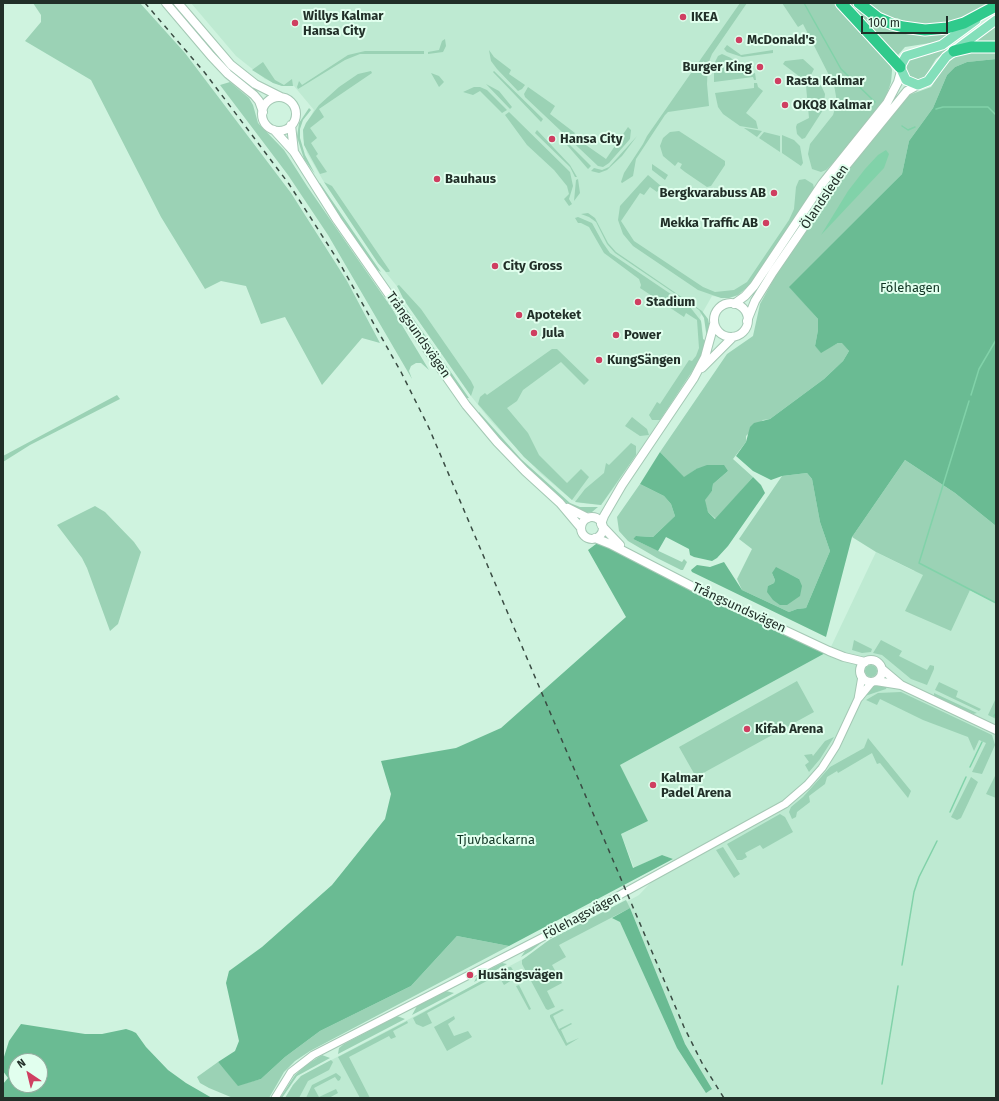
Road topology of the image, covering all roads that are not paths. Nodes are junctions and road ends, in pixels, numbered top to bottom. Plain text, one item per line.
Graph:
1 (166, 3) edge
2 (178, 3) edge
3 (841, 3) edge
4 (859, 3) edge
5 (995, 6) edge
6 (996, 20) edge
7 (996, 47) edge
8 (954, 51) junction
9 (900, 69) junction
10 (918, 85) junction
11 (281, 97) junction
12 (263, 112) junction
13 (291, 125) junction
14 (274, 130) junction
15 (294, 152) junction
16 (734, 304) junction
17 (748, 321) junction
18 (714, 324) junction
19 (730, 337) junction
20 (694, 378) junction
21 (622, 485) junction
22 (560, 503) junction
23 (590, 517) junction
24 (602, 525) junction
25 (581, 528) junction
26 (595, 538) junction
27 (635, 557) junction
28 (844, 657) junction
29 (865, 662) junction
30 (882, 669) junction
31 (861, 675) junction
32 (874, 681) junction
33 (901, 685) junction
34 (858, 699) junction
35 (996, 730) edge
36 (275, 1098) edge

1 - 12 main road
2 - 11 main road
3 - 9 highway
4 - 5 highway
5 - 9 main road, Ölandsleden
6 - 8 main road, Ölandsleden
7 - 8 highway
8 - 10 main road, Ölandsleden
9 - 10 main road
9 - 16 main road, Ölandsleden
10 - 17 main road, Ölandsleden
11 - 12 main road
11 - 13 main road
12 - 14 main road
13 - 14 main road
13 - 15 main road, Trångsundsvägen
14 - 15 main road, Trångsundsvägen
15 - 22 main road, Trångsundsvägen
16 - 17 main road
16 - 18 main road, Ölandsleden
17 - 19 main road, Ölandsleden
18 - 19 main road
18 - 20 main road, Ölandsleden
19 - 20 main road, Ölandsleden
20 - 21 main road, Ölandsleden
21 - 23 main road, Ölandsleden
21 - 24 main road, Ölandsleden
22 - 23 main road, Trångsundsvägen
22 - 25 main road, Trångsundsvägen
23 - 24 main road
23 - 25 main road
24 - 26 main road
24 - 27 main road, Trångsundsvägen
25 - 26 main road
26 - 27 main road, Trångsundsvägen
27 - 28 main road, Trångsundsvägen
28 - 29 main road, Trångsundsvägen
28 - 31 main road, Trångsundsvägen
29 - 30 main road
29 - 31 main road
30 - 32 main road
30 - 33 main road
31 - 32 main road
31 - 34 street, Fölehagsvägen
32 - 33 main road
32 - 34 street, Fölehagsvägen
33 - 35 main road
34 - 36 street, Fölehagsvägen

